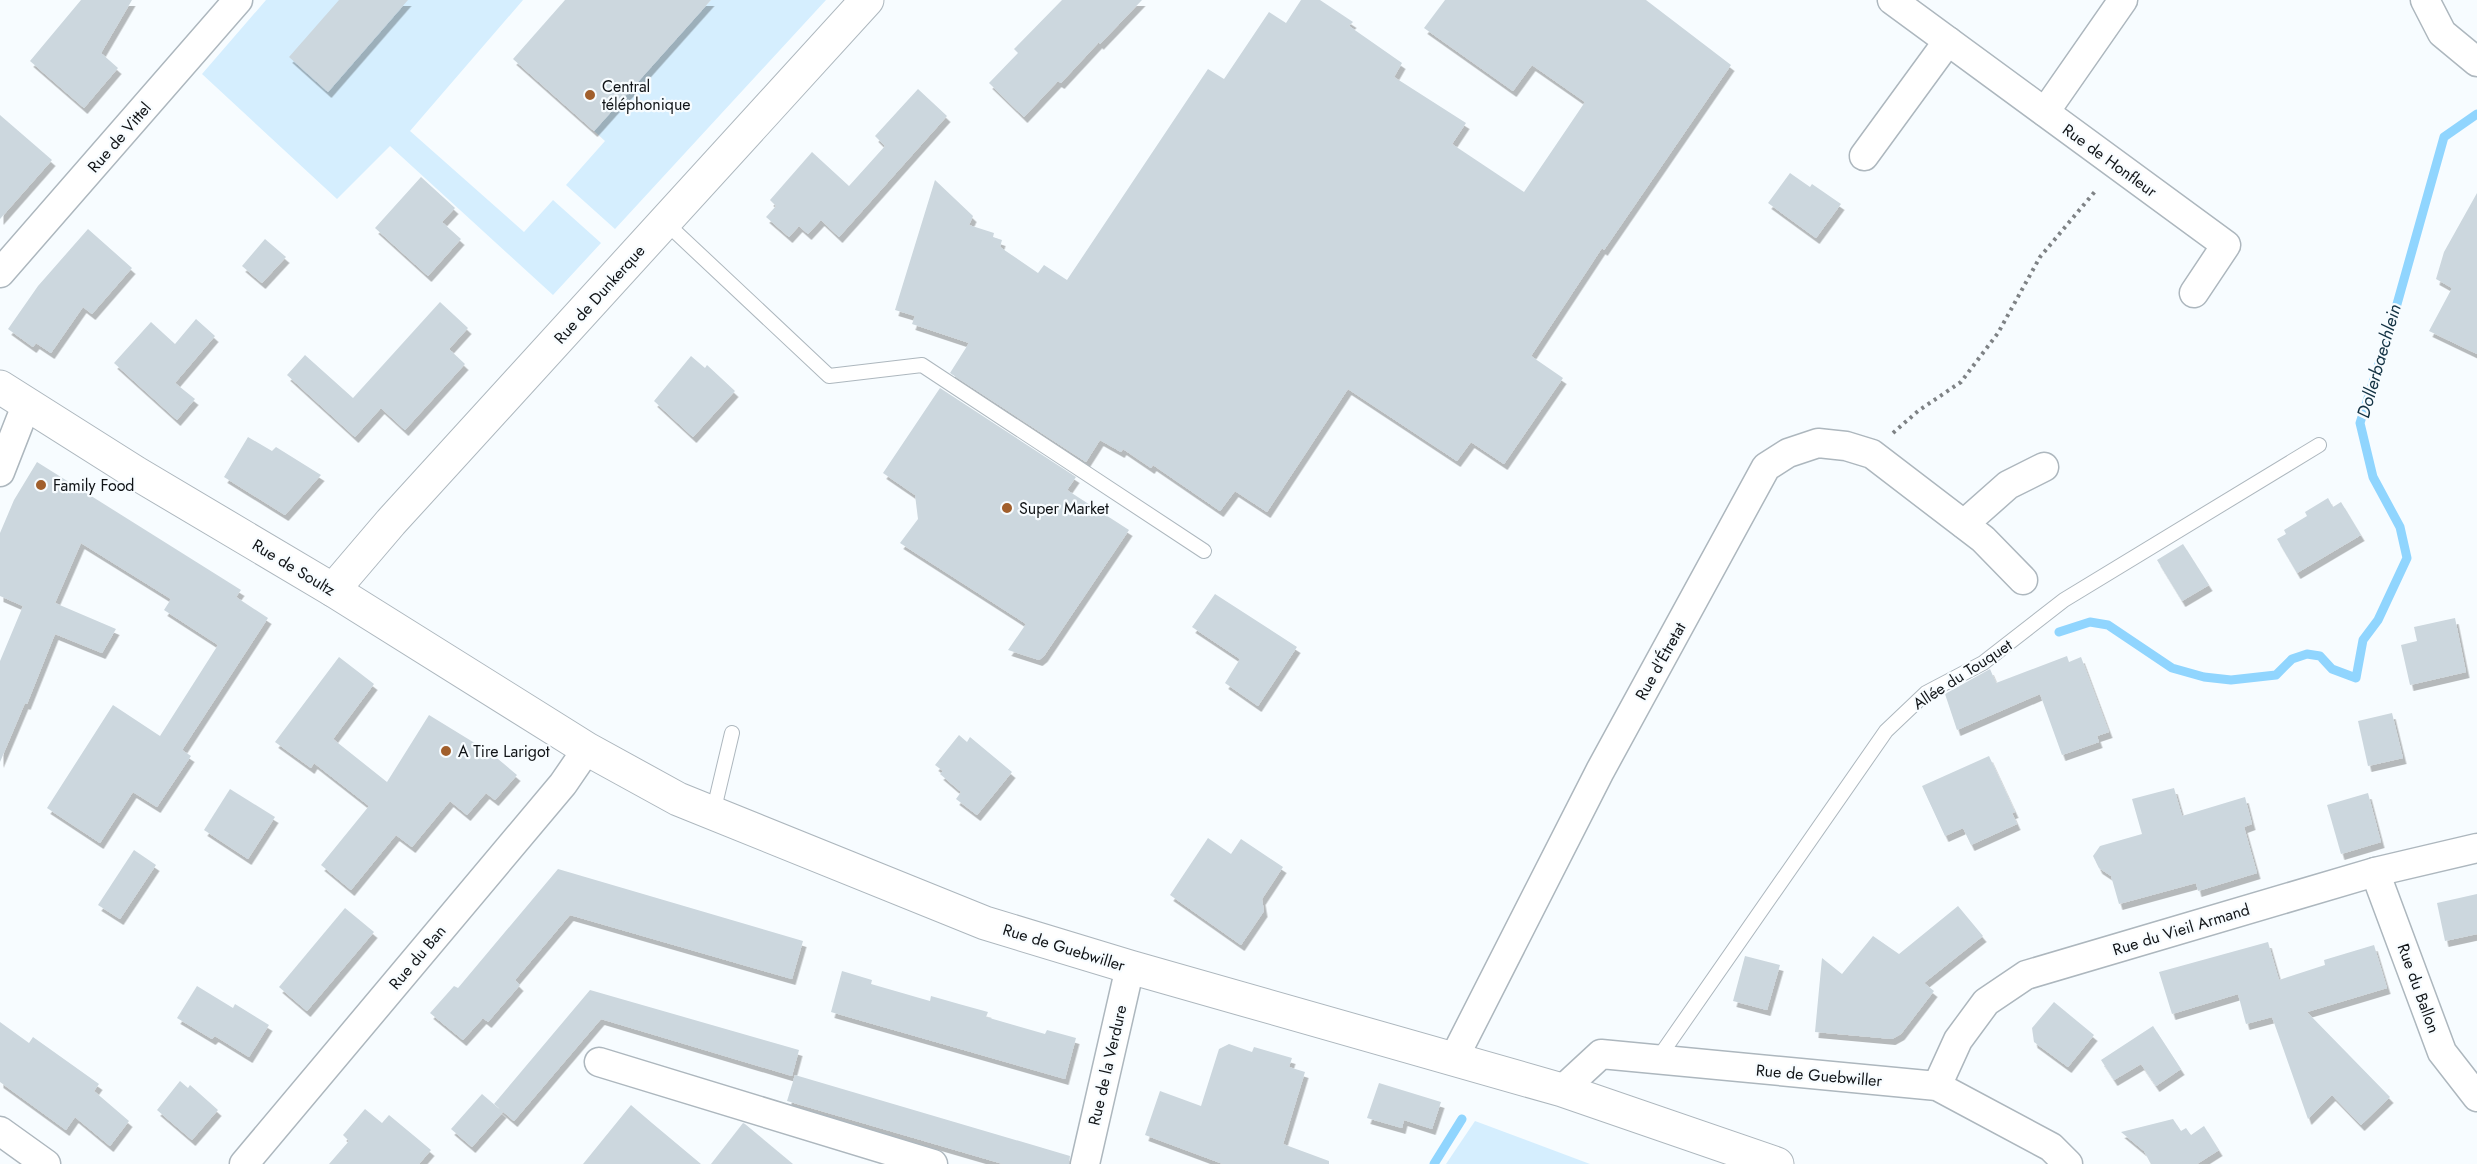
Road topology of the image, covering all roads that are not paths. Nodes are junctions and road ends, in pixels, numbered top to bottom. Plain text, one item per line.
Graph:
1 (238, 0) edge
2 (867, 0) edge
3 (1892, 0) edge
4 (2123, 0) edge
5 (2425, 0) edge
6 (1948, 41) junction
7 (2477, 62) edge
8 (2045, 112) junction
9 (1864, 156) dead end
10 (665, 222) junction
11 (0, 273) edge
12 (2194, 293) dead end
13 (14, 395) edge
14 (2319, 445) dead end
15 (2044, 466) dead end
16 (0, 472) edge
17 (1964, 524) junction
18 (1204, 551) dead end
19 (2023, 580) dead end
20 (333, 590) junction
21 (732, 734) dead end
22 (587, 749) junction
23 (712, 813) junction
24 (2477, 848) edge
25 (2375, 872) junction
26 (1130, 967) junction
27 (1453, 1059) junction
28 (1657, 1060) junction
29 (599, 1062) dead end
30 (1937, 1086) junction
31 (1562, 1090) junction
32 (2477, 1096) edge
33 (0, 1131) edge
34 (46, 1164) edge
35 (244, 1164) edge
36 (933, 1164) edge
37 (1085, 1164) edge
38 (1777, 1164) edge
39 (2068, 1164) edge

1 - 11 street, Rue de Vittel
2 - 10 main road, Rue de Dunkerque
3 - 6 street, Rue de Honfleur
4 - 8 street
5 - 7 street
6 - 8 street, Rue de Honfleur
6 - 9 street
8 - 12 street, Rue de Honfleur
10 - 18 lane
10 - 20 main road, Rue de Dunkerque
13 - 16 street
13 - 20 main road, Rue de Soultz
14 - 28 lane, Allée du Touquet
15 - 17 street
17 - 19 street, Rue d'Étretat
17 - 27 street, Rue d'Étretat
20 - 22 main road, Rue de Soultz
21 - 23 lane
22 - 23 main road, Rue de Guebwiller
22 - 35 street, Rue du Ban
23 - 26 main road, Rue de Guebwiller
24 - 25 street, Rue du Vieil Armand
25 - 30 street, Rue du Vieil Armand
25 - 32 street, Rue du Ballon
26 - 27 main road, Rue de Guebwiller
26 - 37 street, Rue de la Verdure
27 - 31 main road, Rue de Guebwiller
28 - 30 street, Rue de Guebwiller
28 - 31 street, Rue de Guebwiller
29 - 36 street
30 - 39 street, Rue de Guebwiller
31 - 38 main road, Rue de Guebwiller
33 - 34 street

